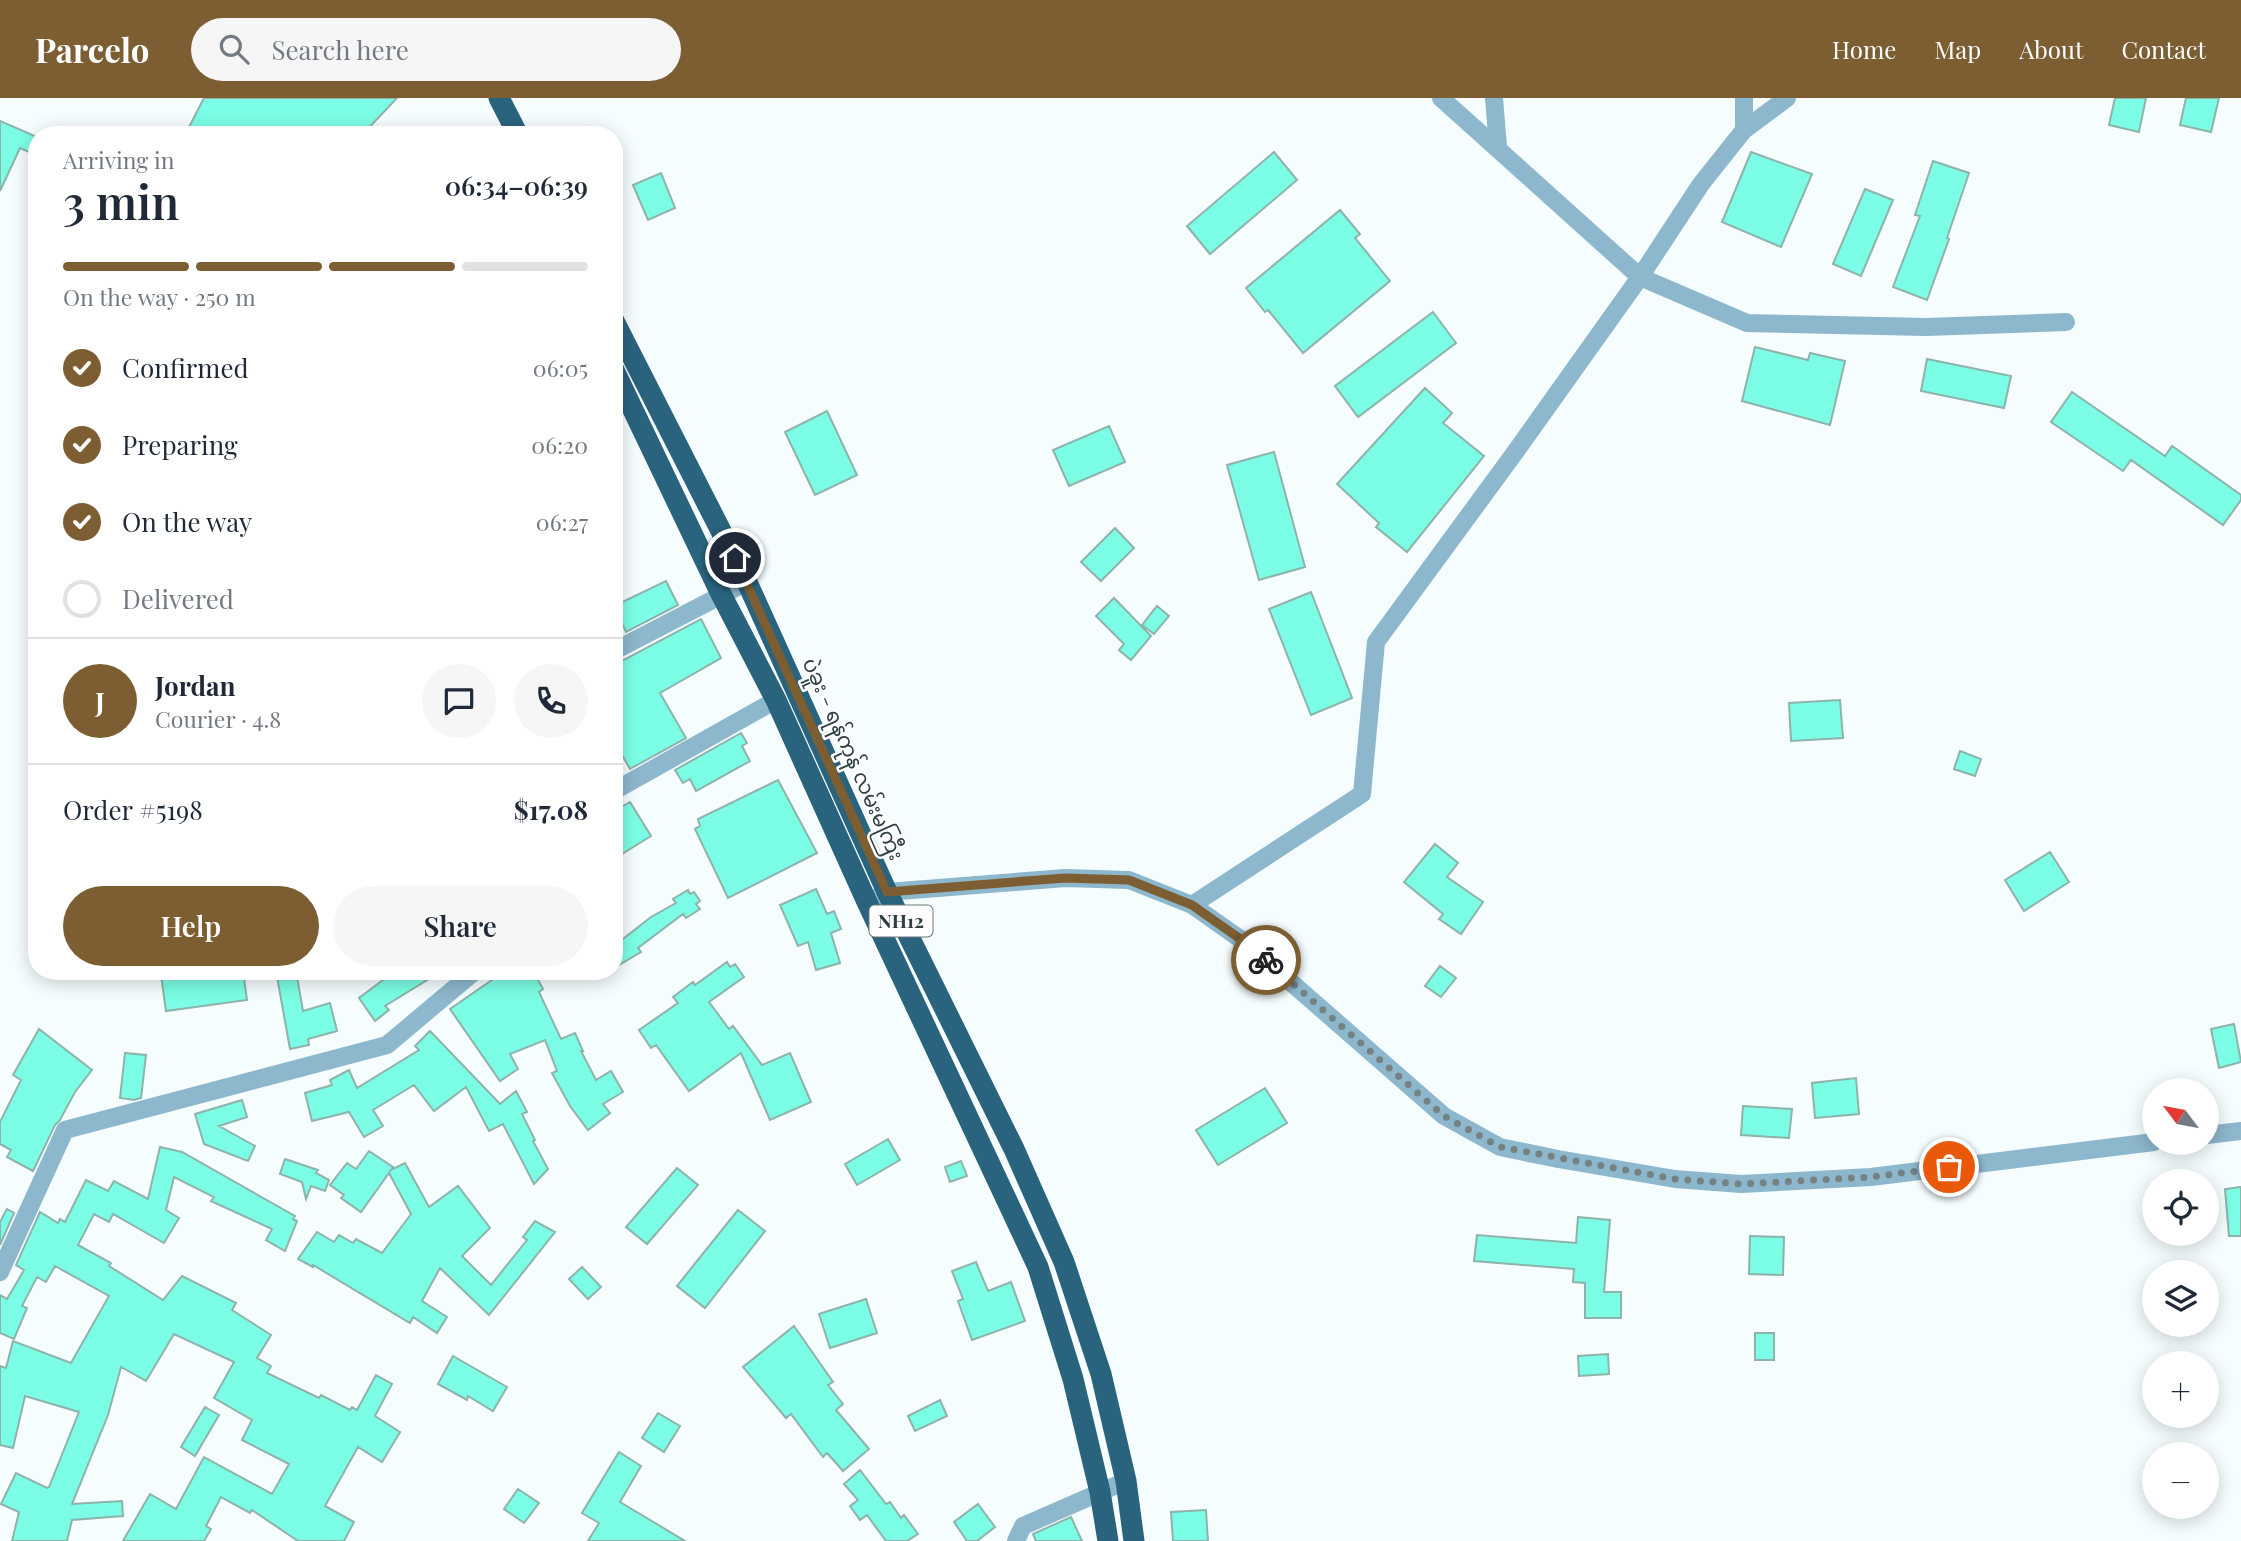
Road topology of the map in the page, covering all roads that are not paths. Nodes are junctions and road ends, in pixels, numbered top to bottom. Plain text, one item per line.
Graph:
1 (498, 98) edge
2 (1441, 98) edge
3 (1494, 98) edge
4 (1744, 98) edge
5 (1787, 98) edge
6 (508, 126) edge
7 (513, 126) edge
8 (1744, 130) junction
9 (1497, 147) junction
10 (1640, 277) junction
11 (2066, 322) dead end
12 (623, 339) edge
13 (623, 389) edge
14 (747, 582) junction
15 (721, 594) junction
16 (623, 646) edge
17 (776, 700) junction
18 (623, 786) edge
19 (887, 892) junction
20 (867, 902) junction
21 (1192, 905) junction
22 (464, 980) edge
23 (2241, 1131) edge
24 (2219, 1134) edge
25 (2142, 1143) edge
26 (0, 1272) edge
27 (1126, 1481) junction
28 (1100, 1492) junction
29 (1016, 1541) edge
30 (1108, 1541) edge
31 (1134, 1541) edge

1 - 6 highway
1 - 7 highway
2 - 9 street
3 - 9 street
4 - 8 street
5 - 8 street
8 - 10 street
9 - 10 street
10 - 11 street
10 - 21 street
12 - 14 highway, ပဲခူး - ရန်ကုန် လမ်းမကြီး / NH12
13 - 15 highway, NH12
14 - 15 street
14 - 19 highway, ပဲခူး - ရန်ကုန် လမ်းမကြီး / NH12
15 - 16 street
15 - 17 highway, NH12
17 - 18 street
17 - 20 highway, NH12
19 - 20 street
19 - 21 street
19 - 27 highway, ပဲခူး - ရန်ကုန် လမ်းမကြီး / NH12
20 - 28 highway, NH12
21 - 25 street
22 - 26 street
23 - 24 street
27 - 28 street
27 - 31 highway, ပဲခူး - ရန်ကုန် လမ်းမကြီး / NH12
28 - 29 street
28 - 30 highway, NH12

